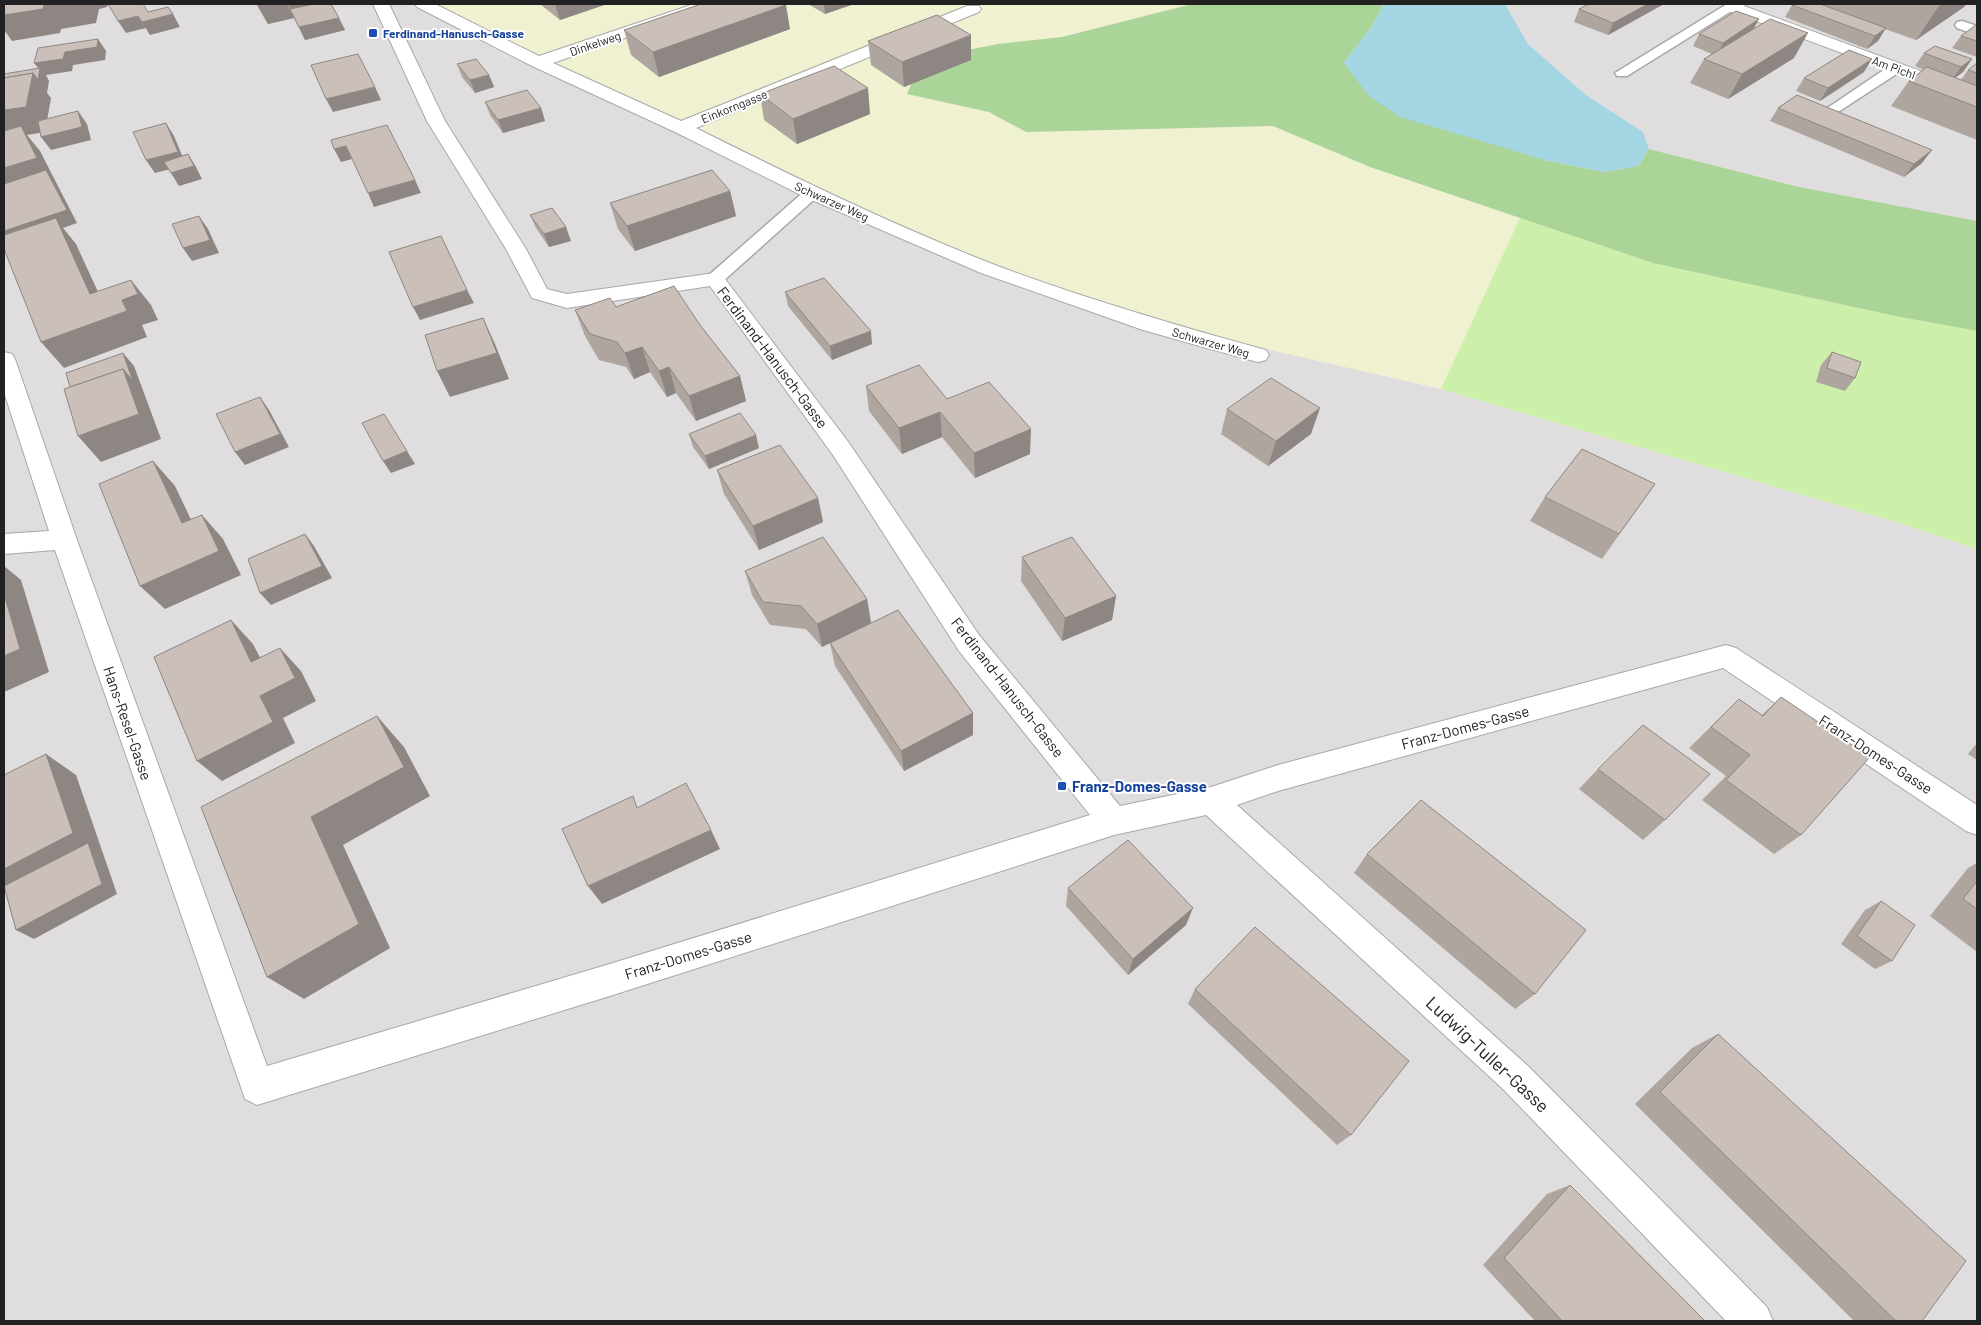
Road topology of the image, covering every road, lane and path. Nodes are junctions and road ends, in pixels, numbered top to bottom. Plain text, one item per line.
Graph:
1 (381, 4) edge
2 (423, 4) edge
3 (709, 4) edge
4 (964, 4) edge
5 (1731, 5) edge
6 (1962, 25) dead end
7 (1977, 31) edge
8 (538, 62) junction
9 (1896, 68) junction
10 (1622, 73) dead end
11 (1977, 98) edge
12 (1833, 109) edge
13 (681, 128) junction
14 (812, 193) junction
15 (715, 279) junction
16 (1258, 355) dead end
17 (4, 359) edge
18 (64, 540) junction
19 (4, 544) edge
20 (1211, 800) junction
21 (1114, 821) junction
22 (1977, 821) edge
23 (256, 1087) joint
24 (1753, 1321) edge

1 - 15 street, Ferdinand-Hanusch-Gasse
2 - 8 street, Schwarzer Weg
3 - 8 street, Dinkelweg
4 - 13 street, Einkorngasse
5 - 9 street, Am Pichl
5 - 10 lane
6 - 7 lane
8 - 13 street, Schwarzer Weg
9 - 11 street, Am Pichl
9 - 12 lane
13 - 14 street, Schwarzer Weg
14 - 15 lane
14 - 16 street, Schwarzer Weg
15 - 21 street, Ferdinand-Hanusch-Gasse
17 - 18 street, Hans-Resel-Gasse
18 - 19 street
18 - 23 street, Hans-Resel-Gasse
20 - 21 street, Franz-Domes-Gasse
20 - 22 street, Franz-Domes-Gasse
20 - 24 street, Ludwig-Tuller-Gasse
21 - 23 street, Franz-Domes-Gasse

